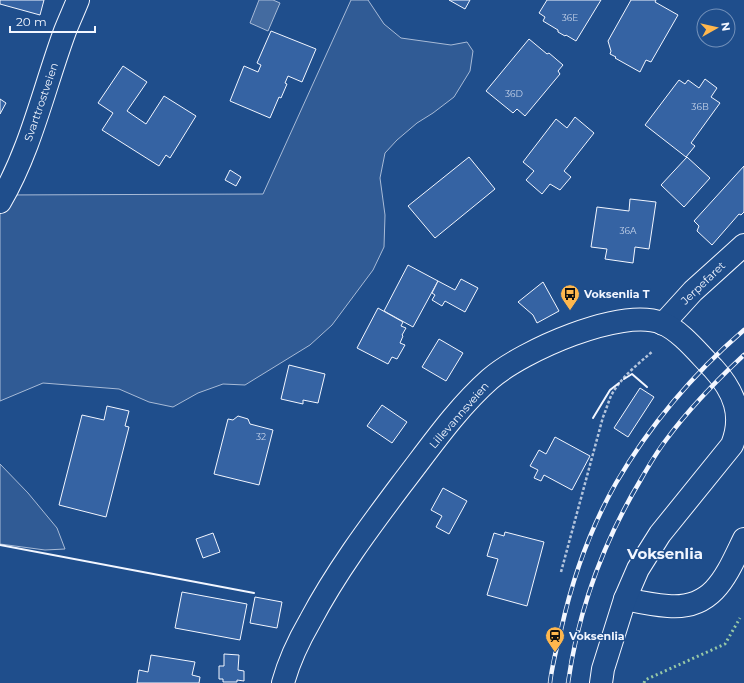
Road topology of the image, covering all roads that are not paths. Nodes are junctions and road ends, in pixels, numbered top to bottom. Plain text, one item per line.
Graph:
1 (78, 0) edge
2 (0, 202) edge
3 (744, 245) edge
4 (663, 324) junction
5 (744, 539) edge
6 (625, 600) junction
7 (283, 683) edge
8 (601, 683) edge

1 - 2 street, Svarttrostveien
3 - 4 street, Jerpefaret
4 - 6 street, Lillevannsveien
4 - 7 street, Lillevannsveien
5 - 6 street
6 - 8 street, Lillevannsveien

